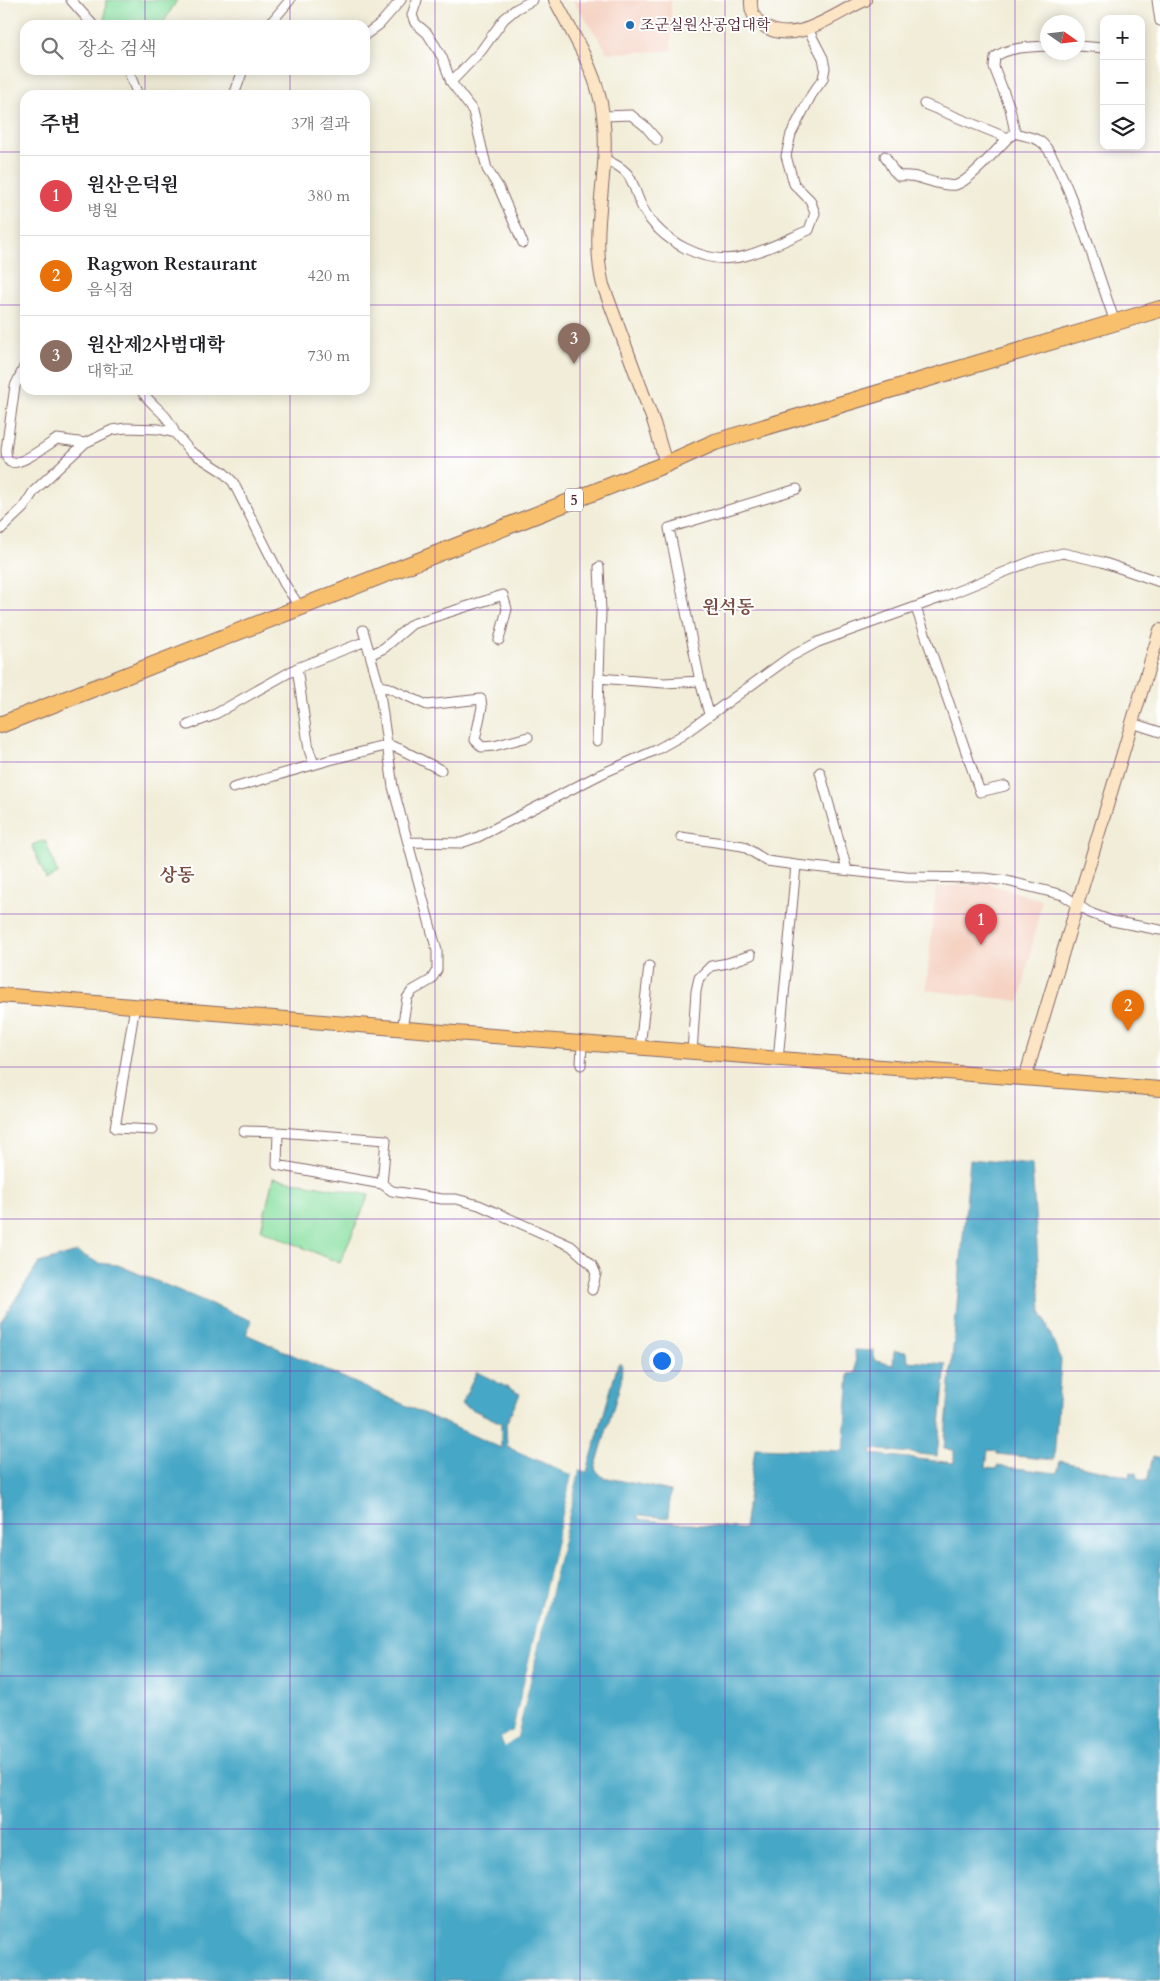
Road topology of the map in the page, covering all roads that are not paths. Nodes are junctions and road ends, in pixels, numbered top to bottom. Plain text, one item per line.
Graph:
1 (71, 0) edge
2 (290, 0) edge
3 (401, 0) edge
4 (417, 0) edge
5 (533, 0) edge
6 (555, 0) edge
7 (751, 0) edge
8 (1157, 0) edge
9 (860, 1) edge
10 (89, 20) edge
11 (273, 20) edge
12 (1160, 21) edge
13 (808, 28) junction
14 (370, 31) edge
15 (1040, 46) edge
16 (1085, 47) edge
17 (1100, 48) edge
18 (130, 75) edge
19 (241, 75) edge
20 (451, 82) junction
21 (136, 90) edge
22 (236, 90) edge
23 (924, 104) dead end
24 (604, 116) junction
25 (1012, 136) junction
26 (657, 140) dead end
27 (885, 156) dead end
28 (604, 159) junction
29 (523, 243) dead end
30 (1160, 309) edge
31 (1115, 322) junction
32 (20, 376) edge
33 (145, 395) edge
34 (175, 433) junction
35 (85, 443) junction
36 (666, 464) junction
37 (797, 490) dead end
38 (0, 530) edge
39 (599, 567) dead end
40 (1160, 582) edge
41 (299, 606) junction
42 (916, 608) junction
43 (363, 630) dead end
44 (1160, 630) edge
45 (366, 640) junction
46 (499, 640) dead end
47 (372, 654) junction
48 (297, 668) junction
49 (598, 678) junction
50 (700, 681) junction
51 (379, 686) junction
52 (709, 714) junction
53 (1132, 723) junction
54 (188, 724) dead end
55 (0, 725) edge
56 (1160, 732) edge
57 (528, 737) dead end
58 (597, 741) dead end
59 (388, 746) junction
60 (314, 764) junction
61 (441, 770) dead end
62 (820, 772) dead end
63 (1004, 786) dead end
64 (233, 788) dead end
65 (681, 838) dead end
66 (408, 842) junction
67 (796, 865) junction
68 (847, 870) junction
69 (1077, 903) junction
70 (1160, 930) edge
71 (751, 954) dead end
72 (649, 966) dead end
73 (0, 995) edge
74 (134, 1006) junction
75 (402, 1029) junction
76 (582, 1044) junction
77 (640, 1048) junction
78 (692, 1052) junction
79 (778, 1060) junction
80 (581, 1065) dead end
81 (1025, 1078) junction
82 (1160, 1088) edge
83 (153, 1130) dead end
84 (244, 1131) dead end
85 (278, 1132) junction
86 (382, 1184) junction
87 (592, 1290) dead end

1 - 10 street
2 - 11 street
3 - 14 street
4 - 20 street
5 - 20 street
6 - 24 street
7 - 13 street
8 - 12 street
9 - 13 street
13 - 28 street
15 - 25 street
16 - 17 street
18 - 21 street
19 - 22 street
20 - 29 street
23 - 25 street
24 - 26 street
24 - 28 street
25 - 27 street
25 - 31 street
28 - 36 street
30 - 31 highway, 5
31 - 36 highway, 5
32 - 35 street
33 - 34 street
34 - 35 street
34 - 41 street
35 - 38 street
36 - 41 highway, 5
37 - 50 street
39 - 49 street
40 - 42 street
41 - 55 highway, 5
42 - 52 street
42 - 63 street
43 - 45 street
44 - 53 street
45 - 47 street
45 - 48 street
46 - 47 street
47 - 51 street
48 - 54 street
48 - 60 street
49 - 50 street
49 - 58 street
50 - 52 street
51 - 57 street
51 - 59 street
52 - 66 street
53 - 56 street
53 - 69 street
59 - 60 street
59 - 61 street
59 - 66 street
60 - 64 street
62 - 68 street
65 - 67 street
66 - 75 street
67 - 68 street
67 - 79 street
68 - 69 street
69 - 70 street
69 - 81 street
71 - 78 street
72 - 77 street
73 - 74 main road
74 - 75 main road
74 - 83 street
75 - 76 main road
76 - 77 main road
76 - 80 street
77 - 78 main road
78 - 79 main road
79 - 81 main road
81 - 82 main road
84 - 85 street
85 - 86 street
85 - 86 street
86 - 87 street

